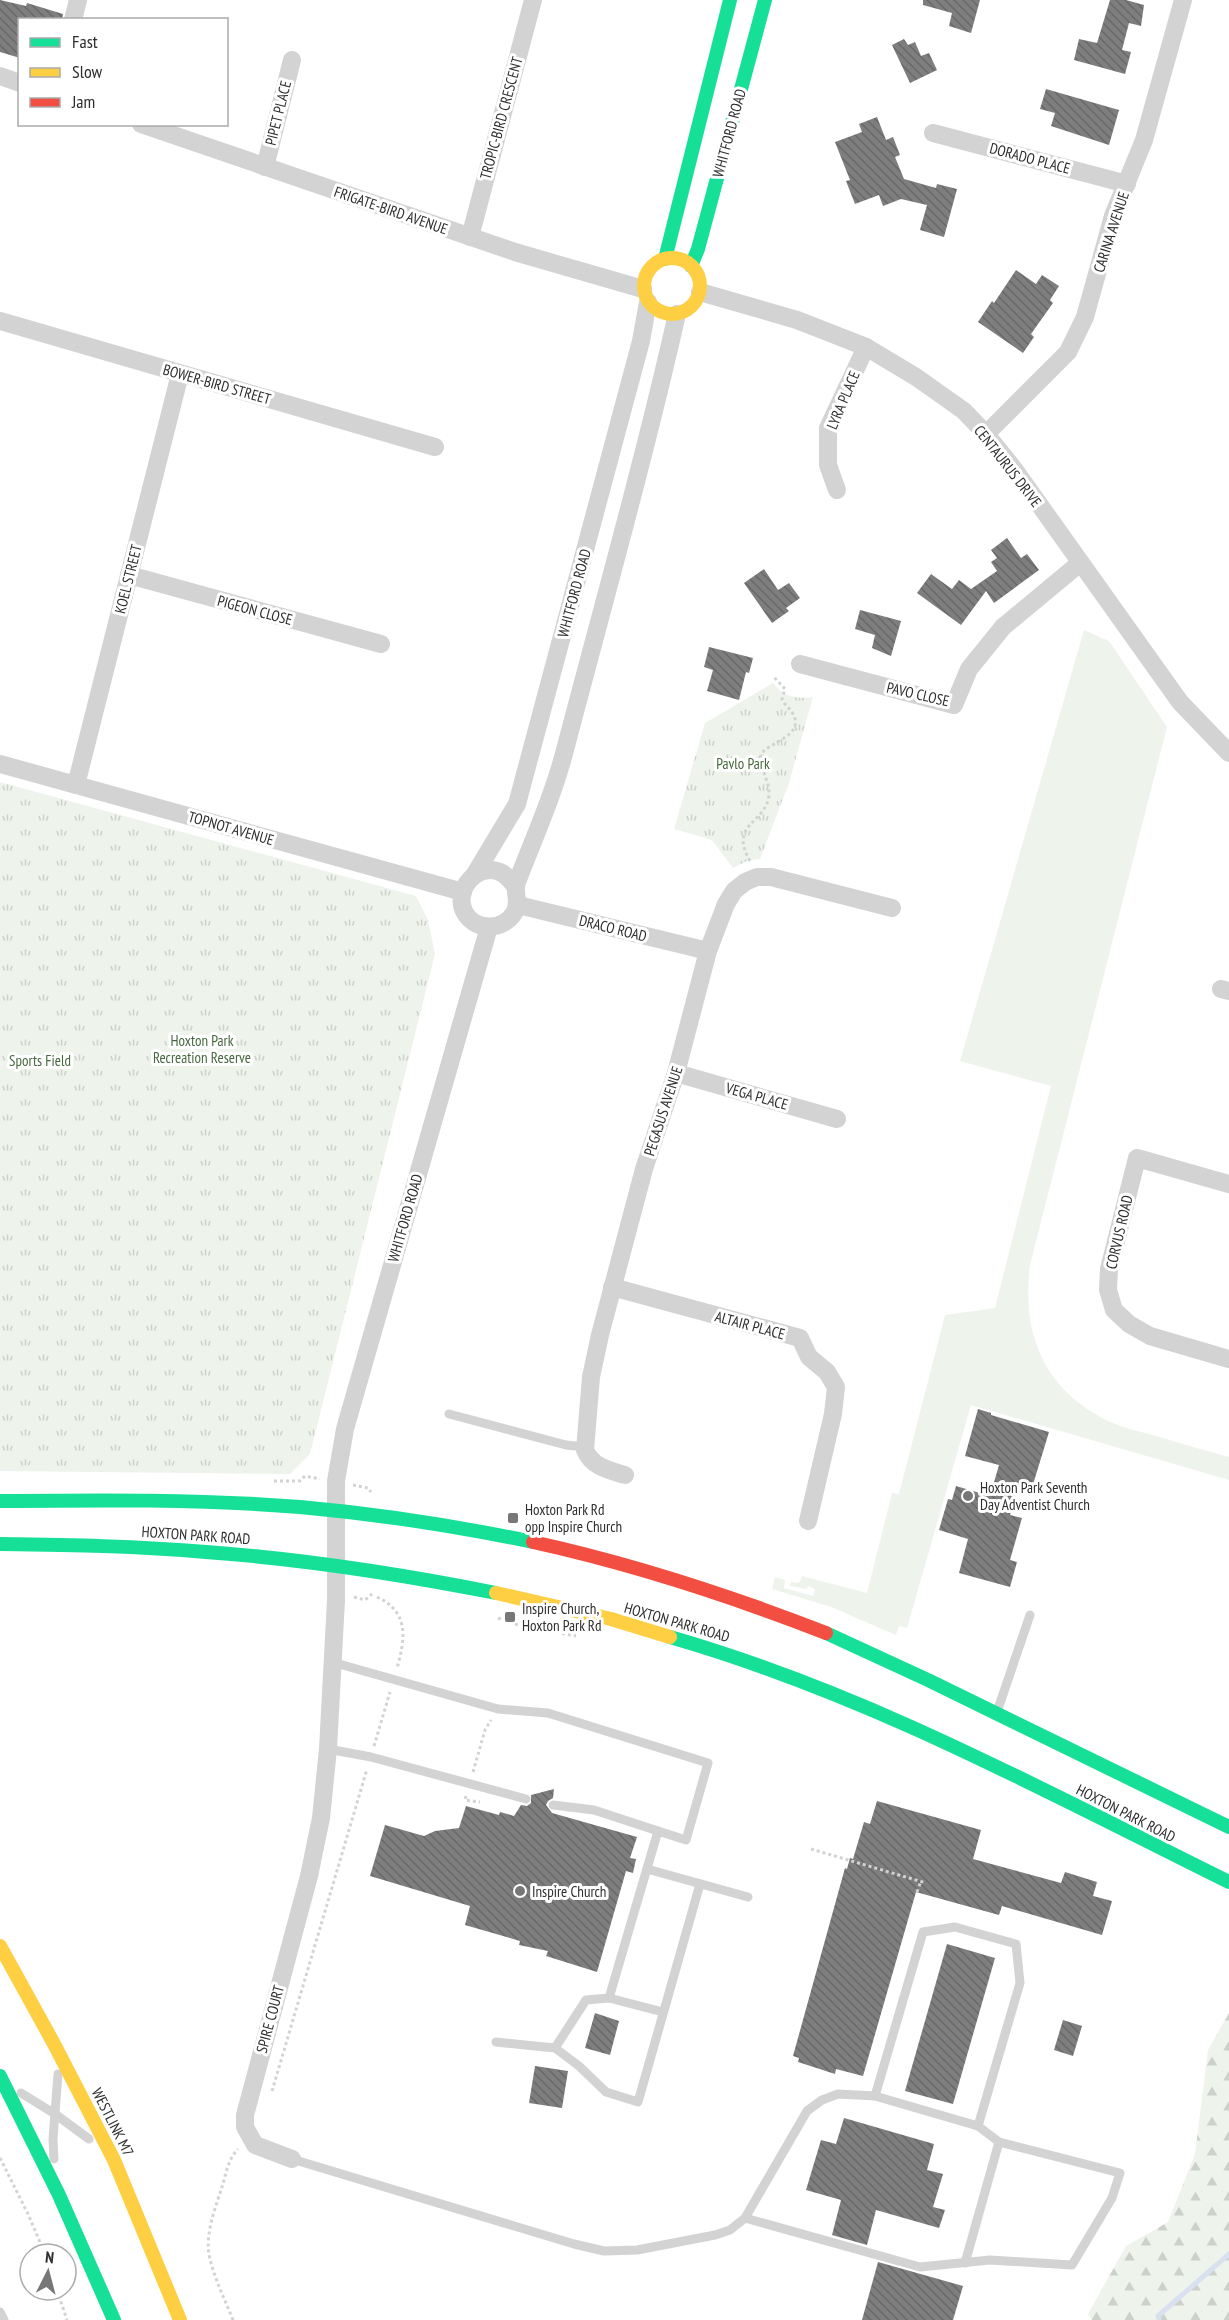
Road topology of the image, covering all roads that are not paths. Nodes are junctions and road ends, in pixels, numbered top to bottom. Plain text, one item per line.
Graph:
1 (78, 0) edge
2 (533, 0) edge
3 (730, 0) edge
4 (765, 0) edge
5 (1183, 0) edge
6 (74, 18) edge
7 (292, 60) dead end
8 (0, 76) edge
9 (18, 82) edge
10 (147, 126) edge
11 (933, 133) dead end
12 (265, 167) junction
13 (1127, 184) junction
14 (470, 237) junction
15 (665, 259) junction
16 (691, 266) junction
17 (700, 292) junction
18 (646, 295) junction
19 (677, 314) junction
20 (0, 321) edge
21 (866, 346) junction
22 (180, 374) junction
23 (986, 434) junction
24 (435, 447) dead end
25 (837, 490) dead end
26 (1080, 563) junction
27 (129, 575) junction
28 (381, 644) dead end
29 (800, 664) dead end
30 (1227, 748) edge
31 (0, 764) edge
32 (76, 785) junction
33 (475, 874) junction
34 (515, 886) junction
35 (463, 892) junction
36 (518, 905) junction
37 (892, 908) dead end
38 (489, 927) junction
39 (708, 951) junction
40 (676, 1073) junction
41 (837, 1119) dead end
42 (1229, 1184) edge
43 (612, 1287) junction
44 (1229, 1359) edge
45 (449, 1414) dead end
46 (585, 1447) junction
47 (625, 1475) dead end
48 (0, 1501) edge
49 (335, 1511) junction
50 (808, 1521) dead end
51 (0, 1544) edge
52 (335, 1564) junction
53 (1030, 1615) dead end
54 (332, 1662) junction
55 (810, 1683) junction
56 (803, 1696) dead end
57 (996, 1713) junction
58 (328, 1749) junction
59 (526, 1799) dead end
60 (553, 1805) dead end
61 (1229, 1827) edge
62 (658, 1831) junction
63 (647, 1869) junction
64 (1229, 1882) edge
65 (700, 1884) junction
66 (747, 1897) dead end
67 (0, 1946) edge
68 (609, 1998) junction
69 (663, 2012) junction
70 (53, 2042) junction
71 (496, 2042) dead end
72 (555, 2048) junction
73 (2, 2079) edge
74 (876, 2096) junction
75 (55, 2114) junction
76 (978, 2126) junction
77 (999, 2142) junction
78 (292, 2159) joint
79 (114, 2160) junction
80 (59, 2195) junction
81 (745, 2218) junction
82 (965, 2263) junction
83 (0, 2312) edge
84 (4, 2320) edge
85 (114, 2320) edge
86 (180, 2320) edge

1 - 6 street
2 - 14 street, TROPIC-BIRD CRESCENT
3 - 15 main road, WHITFORD ROAD
4 - 16 main road, WHITFORD ROAD
5 - 13 street, CARINA AVENUE
7 - 12 street, PIPET PLACE
8 - 9 street
10 - 12 street, FRIGATE-BIRD AVENUE
11 - 13 street, DORADO PLACE
12 - 14 street, FRIGATE-BIRD AVENUE
13 - 23 street, CARINA AVENUE
14 - 18 street, FRIGATE-BIRD AVENUE
15 - 16 main road
15 - 18 main road
16 - 17 main road
17 - 19 main road
17 - 21 street, CENTAURUS DRIVE
18 - 19 main road
18 - 33 street, WHITFORD ROAD
19 - 34 street, WHITFORD ROAD
20 - 22 street, BOWER-BIRD STREET
21 - 23 street, CENTAURUS DRIVE
21 - 25 street, LYRA PLACE
22 - 24 street, BOWER-BIRD STREET
22 - 27 street, KOEL STREET
23 - 26 street, CENTAURUS DRIVE
26 - 29 street, PAVO CLOSE
26 - 30 street, CENTAURUS DRIVE
27 - 28 street, PIGEON CLOSE
27 - 32 street, KOEL STREET
31 - 32 street, TOPNOT AVENUE
32 - 35 street, TOPNOT AVENUE
33 - 34 street
33 - 35 street
34 - 36 street
35 - 38 street
36 - 38 street
36 - 39 street, DRACO ROAD
37 - 39 street, PEGASUS AVENUE
38 - 49 street, WHITFORD ROAD
39 - 40 street, PEGASUS AVENUE
40 - 41 street, VEGA PLACE
40 - 43 street, PEGASUS AVENUE
42 - 44 street, CORVUS ROAD
43 - 46 street, PEGASUS AVENUE
43 - 50 street, ALTAIR PLACE
45 - 46 lane
46 - 47 street
48 - 49 main road, HOXTON PARK ROAD
49 - 52 street, SPIRE COURT
49 - 57 main road, HOXTON PARK ROAD
51 - 52 main road, HOXTON PARK ROAD
52 - 54 street, SPIRE COURT
52 - 55 main road, HOXTON PARK ROAD
53 - 57 lane
54 - 58 street, SPIRE COURT
54 - 62 lane
55 - 56 lane
55 - 64 main road, HOXTON PARK ROAD
57 - 61 main road, HOXTON PARK ROAD
58 - 59 lane
58 - 78 street, SPIRE COURT
60 - 62 lane
62 - 63 lane
63 - 65 lane
63 - 68 lane
65 - 66 lane
65 - 69 lane
67 - 70 main road, WESTLINK M7
68 - 69 lane
68 - 72 lane
69 - 72 lane
70 - 75 lane
70 - 79 main road, WESTLINK M7
71 - 72 lane
73 - 75 lane
73 - 80 main road
74 - 76 lane
74 - 76 lane
74 - 81 lane
75 - 79 lane
75 - 80 lane
76 - 77 lane
77 - 82 lane
77 - 82 lane
78 - 81 lane, SPIRE COURT
79 - 86 main road, WESTLINK M7
80 - 85 main road
81 - 82 lane
83 - 84 lane

